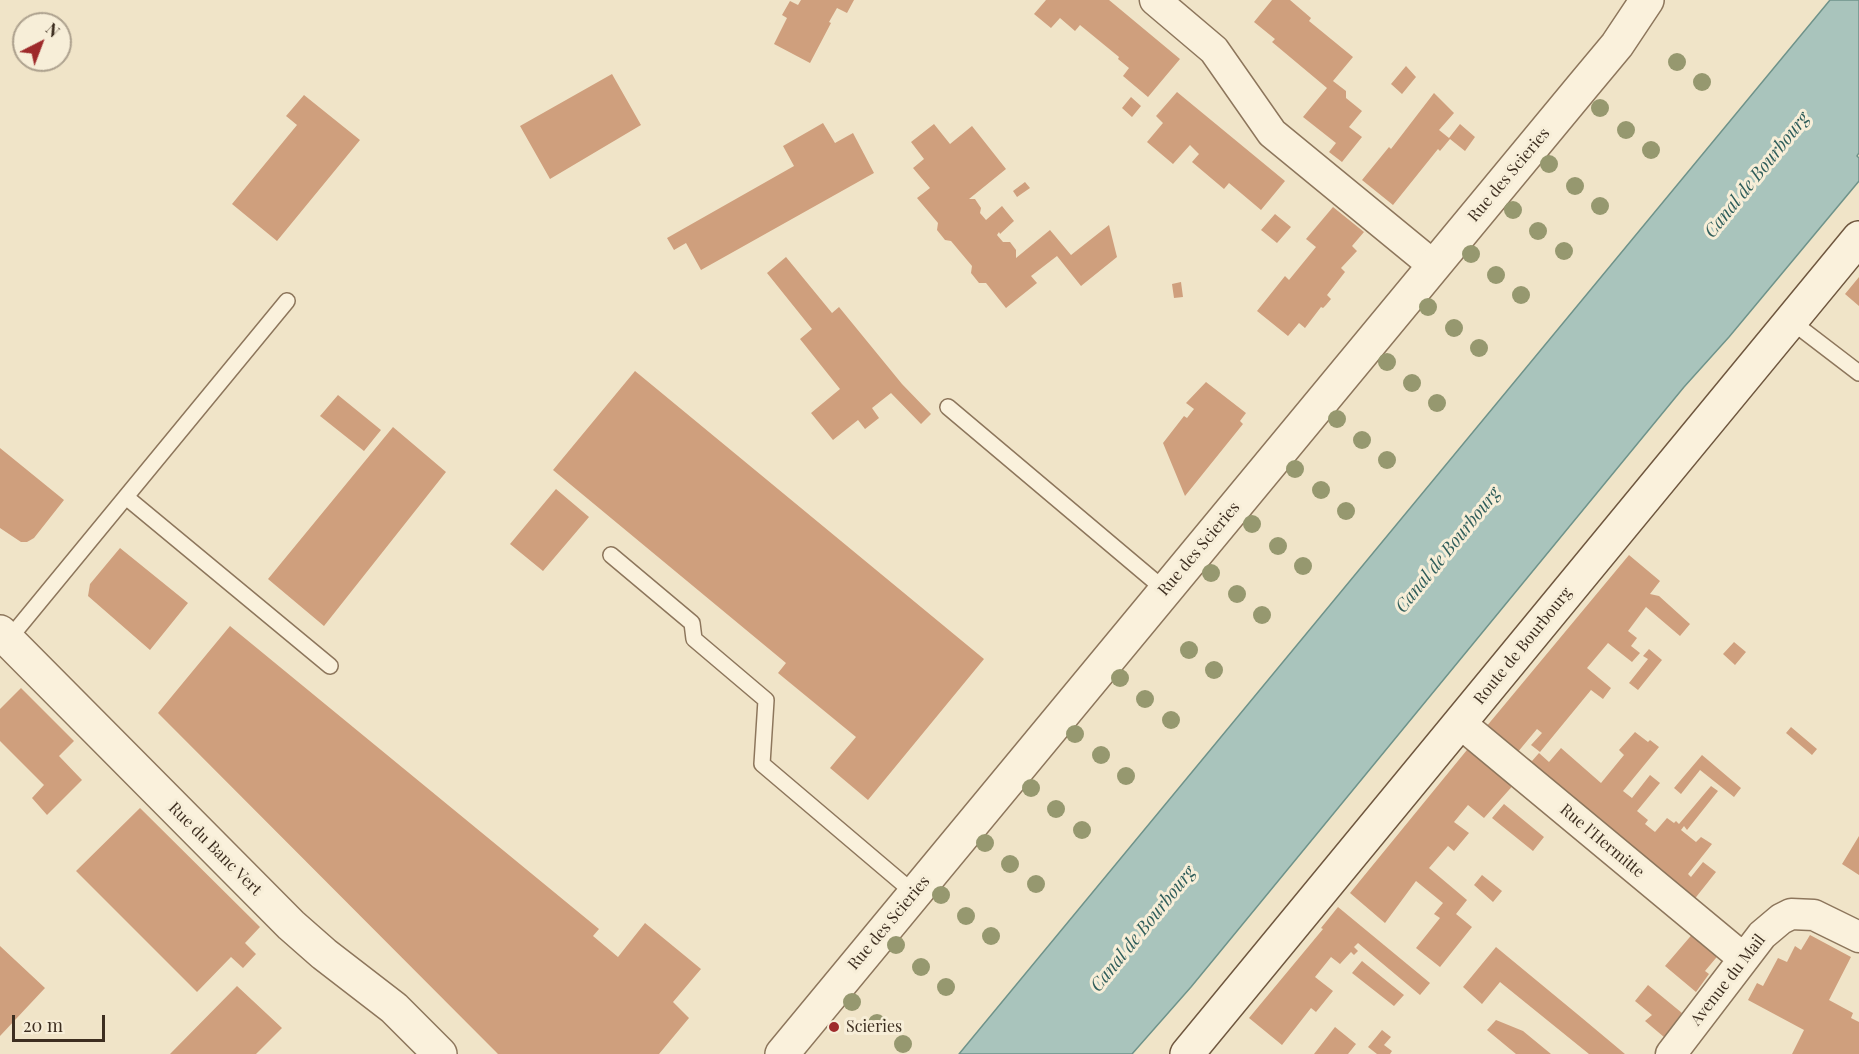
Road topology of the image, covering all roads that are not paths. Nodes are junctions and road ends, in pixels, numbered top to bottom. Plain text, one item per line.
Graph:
1 (1155, 0) edge
2 (1647, 0) edge
3 (1661, 0) edge
4 (1617, 45) junction
5 (1859, 238) edge
6 (1434, 266) junction
7 (287, 302) dead end
8 (1791, 321) junction
9 (1859, 373) edge
10 (948, 407) dead end
11 (126, 497) junction
12 (611, 555) dead end
13 (1165, 590) junction
14 (4, 636) edge
15 (330, 666) dead end
16 (1460, 723) junction
17 (914, 893) junction
18 (1859, 937) edge
19 (1743, 958) junction
20 (1199, 1050) edge
21 (440, 1054) edge
22 (782, 1054) edge
23 (1671, 1054) edge

1 - 6 street
2 - 4 street, Rue des Scieries
3 - 4 street, Rue des Scieries
4 - 6 street, Rue des Scieries
5 - 8 street, Route de Bourbourg
6 - 13 street, Rue des Scieries
7 - 11 lane
8 - 9 lane
8 - 16 street, Route de Bourbourg
10 - 13 lane
11 - 14 lane
11 - 15 lane
12 - 17 lane
13 - 17 street, Rue des Scieries
14 - 21 street, Rue du Banc Vert
16 - 19 street, Rue l'Hermitte
16 - 20 street, Route de Bourbourg
17 - 22 street, Rue des Scieries
18 - 19 street, Avenue du Mail
19 - 23 street, Avenue du Mail

